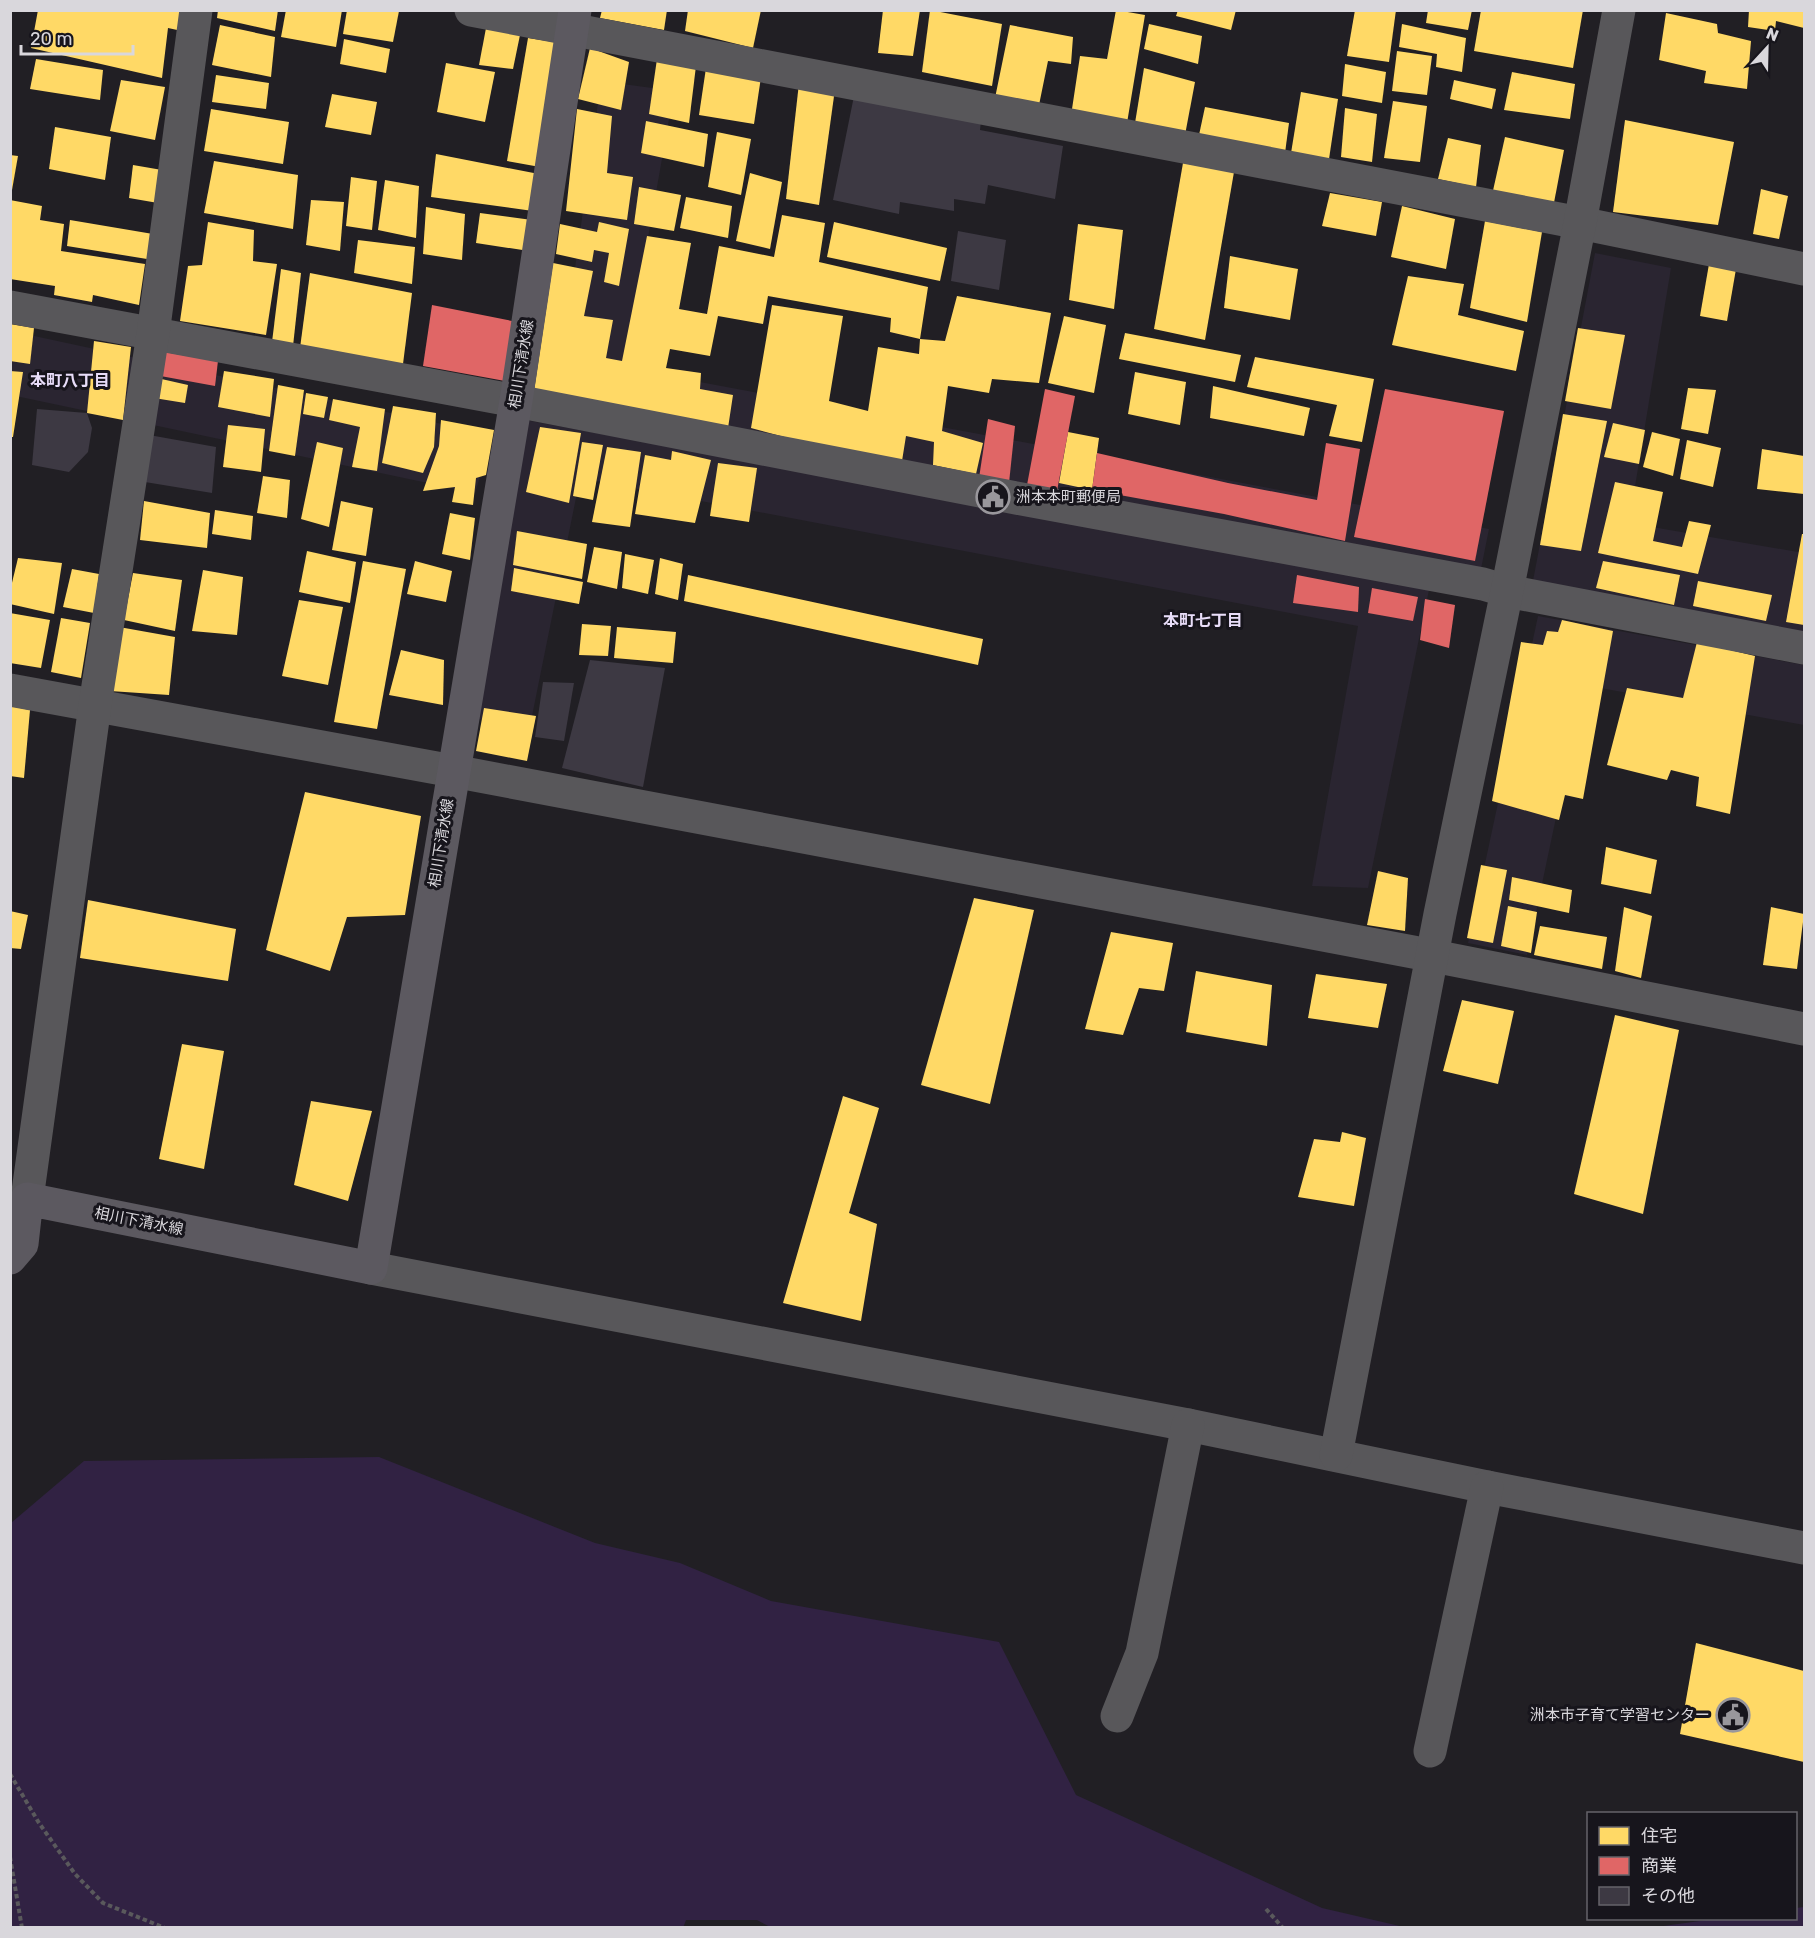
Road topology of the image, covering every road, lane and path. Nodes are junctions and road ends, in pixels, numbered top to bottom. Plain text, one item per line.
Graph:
1 (196, 10) edge
2 (471, 10) edge
3 (1619, 10) edge
4 (574, 20) edge
5 (1580, 223) junction
6 (1804, 269) edge
7 (10, 307) edge
8 (153, 334) junction
9 (516, 401) junction
10 (1507, 591) junction
11 (1804, 648) edge
12 (10, 690) edge
13 (95, 705) junction
14 (453, 771) junction
15 (1432, 956) junction
16 (1804, 1029) edge
17 (27, 1199) junction
18 (10, 1258) edge
19 (371, 1268) junction
20 (1188, 1425) junction
21 (1336, 1455) junction
22 (1488, 1487) junction
23 (1804, 1548) edge
24 (1117, 1716) dead end
25 (1430, 1751) dead end
26 (10, 1774) edge
27 (10, 1857) edge
28 (1266, 1910) dead end
29 (22, 1928) edge
30 (165, 1928) edge
31 (1283, 1928) edge

1 - 8 street
2 - 4 street
3 - 5 street
4 - 5 street
4 - 9 main road, 相川下清水線
5 - 6 street
5 - 10 street
7 - 8 street
8 - 9 street
8 - 13 street
9 - 10 street
9 - 14 main road, 相川下清水線
10 - 11 street
10 - 15 street
12 - 13 street
13 - 14 street
13 - 17 street
14 - 15 street
14 - 19 main road, 相川下清水線
15 - 16 street
15 - 21 street
17 - 18 main road
17 - 19 main road, 相川下清水線
19 - 20 street
20 - 21 street
20 - 24 street
21 - 22 street
22 - 23 street
22 - 25 street
26 - 30 path
27 - 29 path
28 - 31 path

